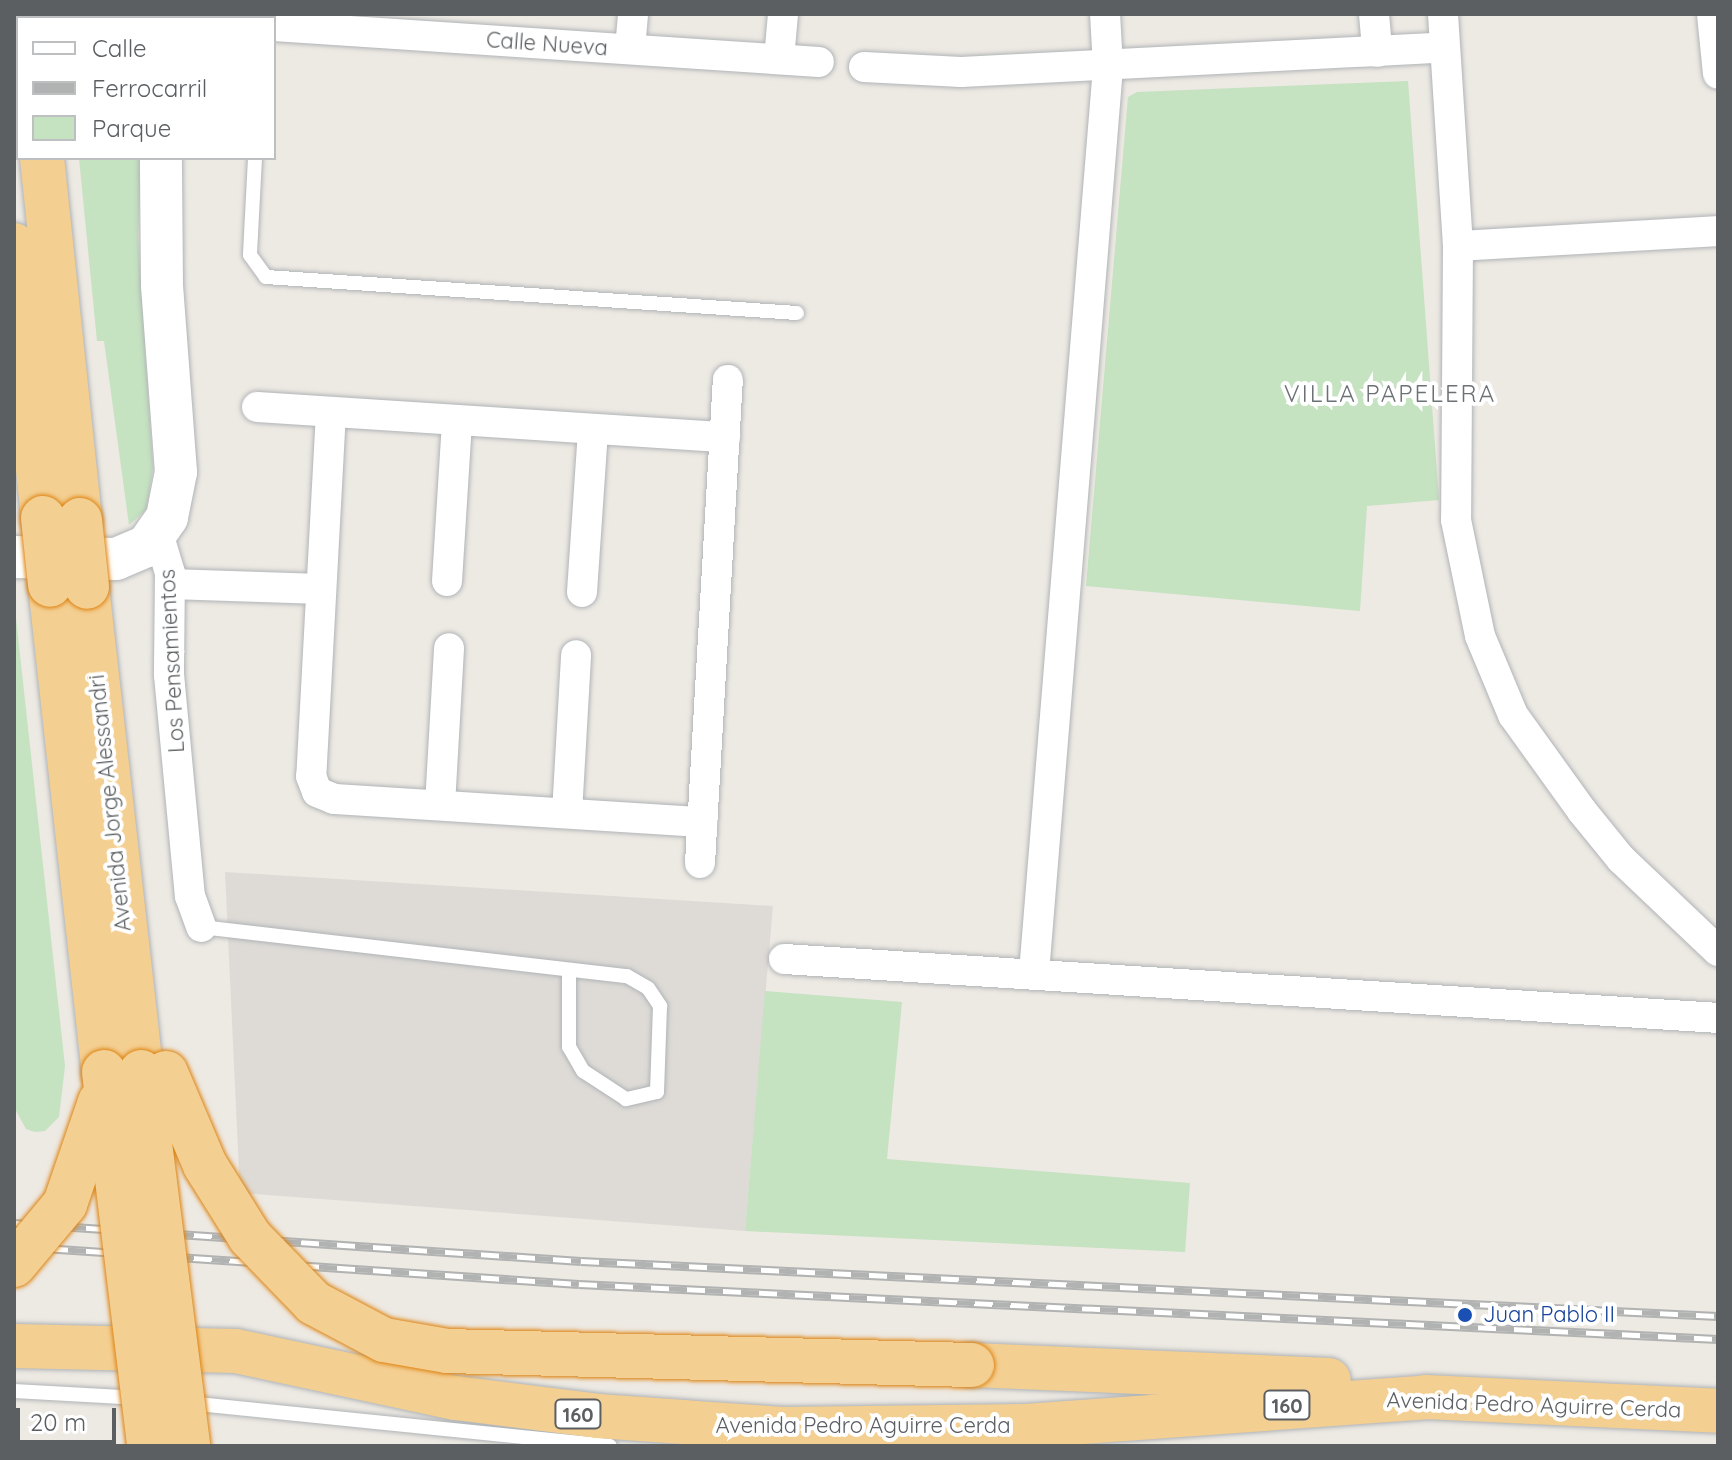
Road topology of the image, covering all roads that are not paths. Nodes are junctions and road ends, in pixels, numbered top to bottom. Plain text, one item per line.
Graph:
1 (633, 14) edge
2 (783, 14) edge
3 (1105, 14) edge
4 (1374, 14) edge
5 (1443, 14) edge
6 (1712, 14) edge
7 (276, 26) edge
8 (1443, 48) junction
9 (630, 49) junction
10 (1377, 52) junction
11 (779, 59) junction
12 (819, 62) dead end
13 (864, 67) dead end
14 (1108, 67) junction
15 (1718, 74) edge
16 (42, 160) edge
17 (161, 160) edge
18 (255, 160) edge
19 (1718, 231) edge
20 (14, 245) edge
21 (1458, 246) junction
22 (797, 313) dead end
23 (728, 380) dead end
24 (257, 407) dead end
25 (331, 412) junction
26 (457, 420) junction
27 (593, 429) junction
28 (725, 437) junction
29 (61, 519) junction
30 (158, 533) junction
31 (14, 557) edge
32 (447, 581) dead end
33 (170, 584) junction
34 (68, 586) junction
35 (321, 589) junction
36 (582, 592) dead end
37 (449, 648) dead end
38 (576, 655) dead end
39 (440, 805) junction
40 (567, 813) junction
41 (702, 822) junction
42 (700, 863) dead end
43 (201, 927) joint
44 (1718, 951) edge
45 (784, 959) dead end
46 (569, 971) junction
47 (1034, 973) junction
48 (1718, 1018) edge
49 (137, 1073) junction
50 (14, 1265) edge
51 (14, 1346) edge
52 (14, 1391) edge
53 (1426, 1397) junction
54 (1708, 1414) edge
55 (1148, 1415) junction
56 (1053, 1442) dead end
57 (149, 1446) edge
58 (188, 1446) edge
59 (610, 1446) edge

1 - 9 street
2 - 11 street
3 - 14 street
4 - 10 street
5 - 8 street
6 - 15 street
7 - 9 street, Calle Nueva
8 - 10 street
8 - 21 street
9 - 11 street, Calle Nueva
10 - 14 street
11 - 12 street, Calle Nueva
13 - 14 street
14 - 47 street
16 - 29 highway, Avenida Jorge Alessandri
17 - 30 main road
18 - 22 lane
19 - 21 street
20 - 29 highway, Avenida Jorge Alessandri
21 - 44 street
23 - 28 street
24 - 25 street
25 - 26 street
25 - 35 street
26 - 27 street
26 - 32 street
27 - 28 street
27 - 36 street
28 - 41 street
29 - 34 highway, Avenida Jorge Alessandri, bridge
30 - 31 main road
30 - 33 street, Los Pensamientos
33 - 35 street
33 - 43 street, Los Pensamientos
34 - 49 highway, Avenida Jorge Alessandri
34 - 49 highway, Avenida Jorge Alessandri
35 - 39 street
37 - 39 street
38 - 40 street
39 - 40 street
40 - 41 street
41 - 42 street
43 - 46 lane
45 - 47 street
46 - 46 lane
47 - 48 street
49 - 50 highway, bridge
49 - 53 highway, bridge
49 - 57 highway, Avenida Jorge Alessandri, bridge
49 - 58 highway, Avenida Jorge Alessandri, bridge
51 - 55 highway, Avenida Pedro Aguirre Cerda / 160
52 - 59 lane
53 - 54 highway, Avenida Pedro Aguirre Cerda / 160
53 - 55 highway, Avenida Pedro Aguirre Cerda / 160
55 - 56 lane

